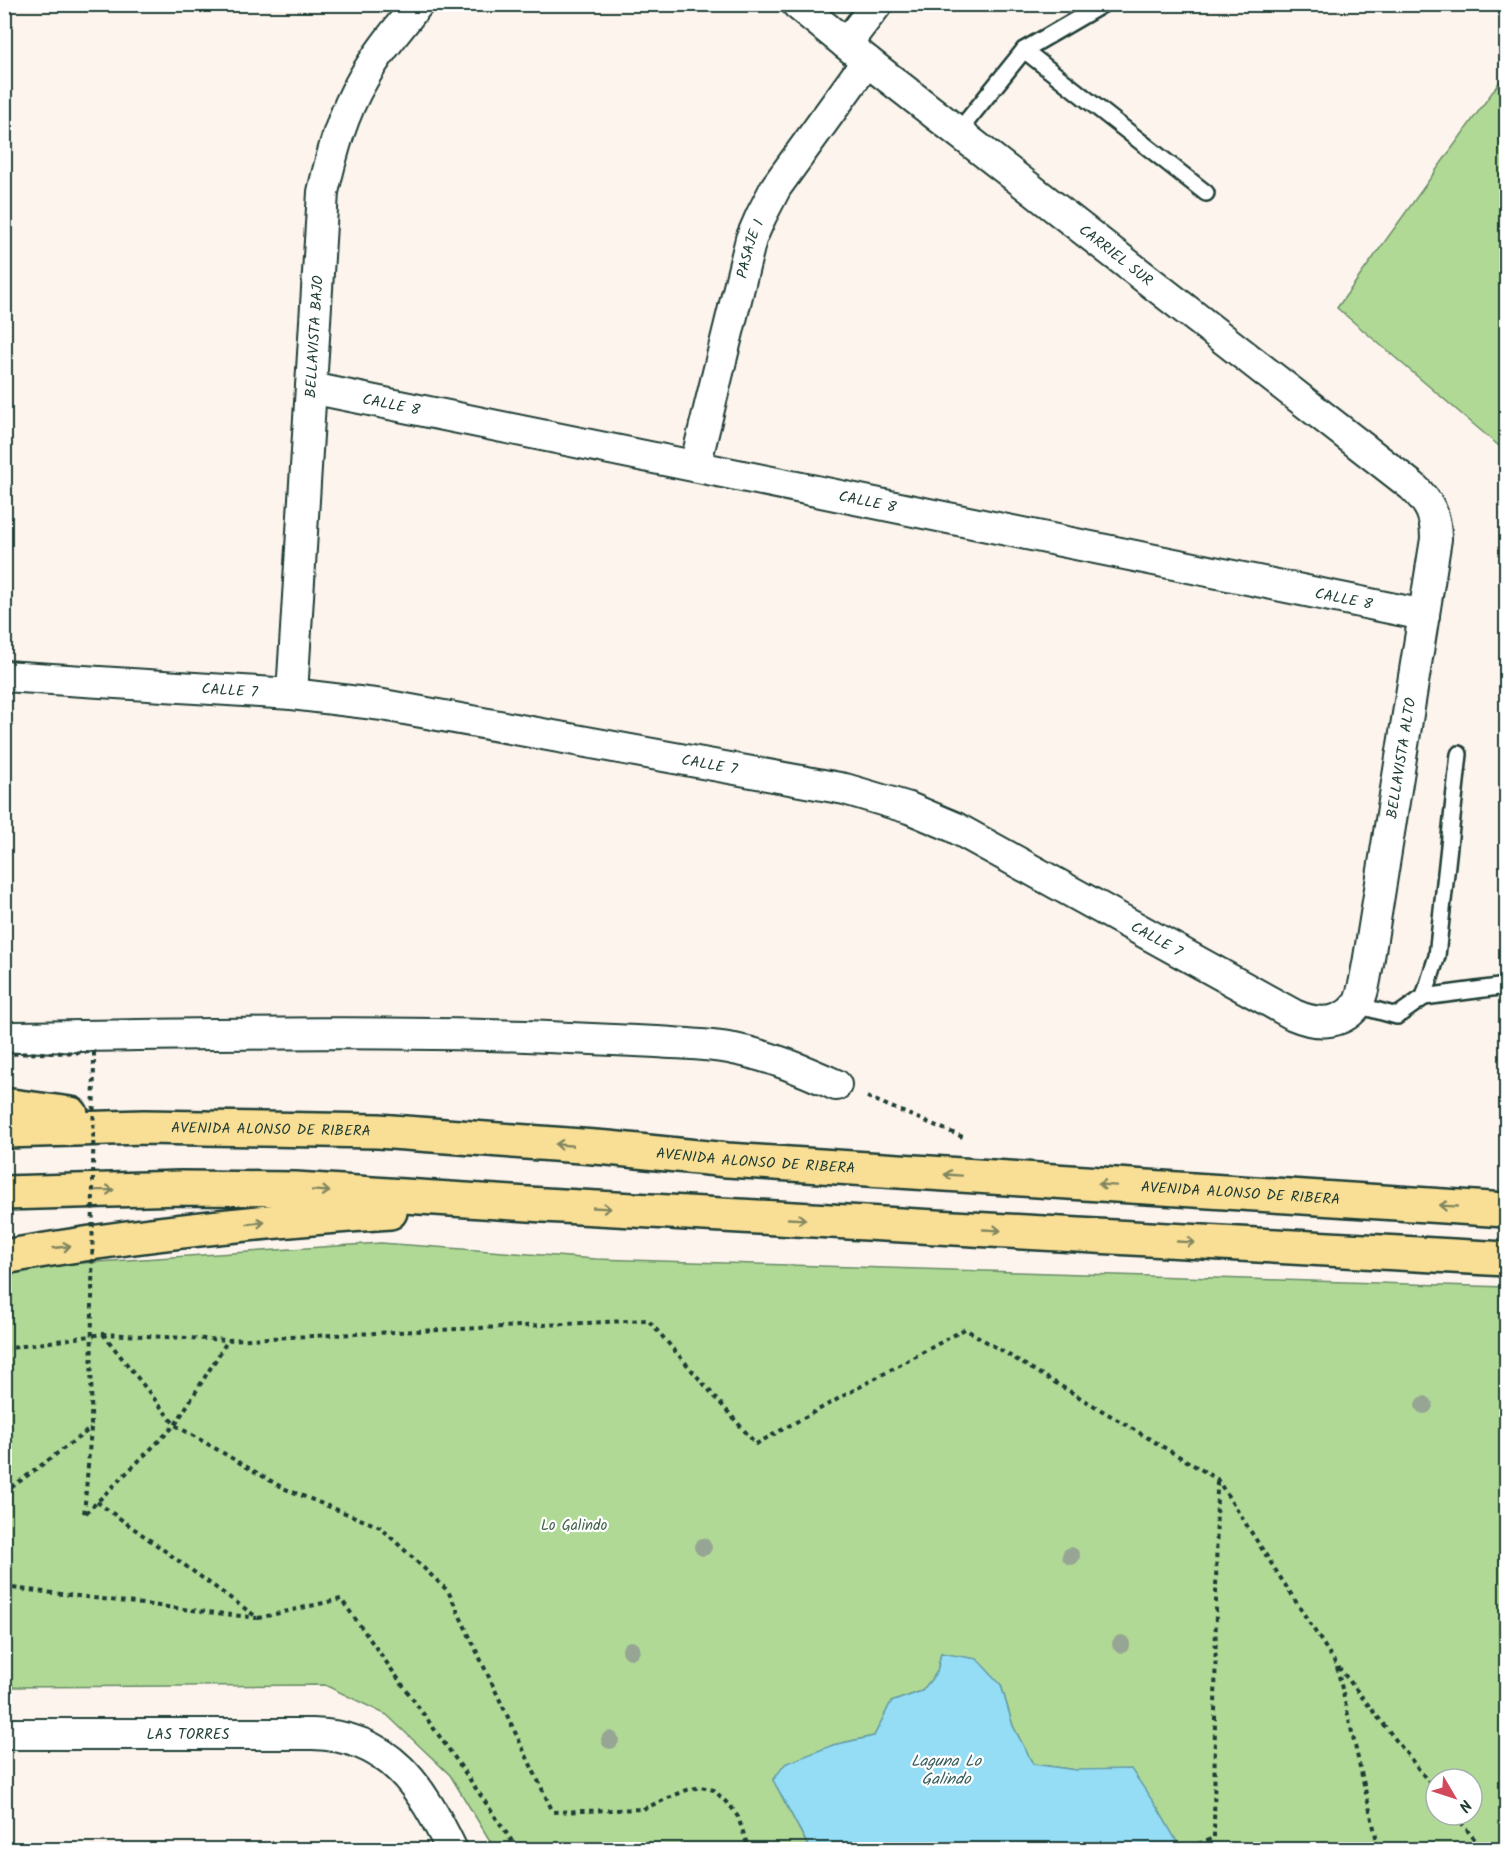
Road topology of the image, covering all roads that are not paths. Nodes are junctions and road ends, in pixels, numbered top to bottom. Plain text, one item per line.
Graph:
1 (418, 4) edge
2 (797, 4) edge
3 (877, 4) edge
4 (1102, 4) edge
5 (1024, 50) junction
6 (857, 53) junction
7 (958, 132) junction
8 (1206, 193) dead end
9 (311, 388) junction
10 (695, 466) junction
11 (1431, 509) joint
12 (1424, 615) junction
13 (4, 676) edge
14 (292, 694) junction
15 (1459, 754) dead end
16 (1506, 986) edge
17 (1424, 997) junction
18 (1357, 1005) junction
19 (4, 1037) edge
20 (836, 1085) road end
21 (4, 1106) edge
22 (144, 1127) junction
23 (4, 1131) edge
24 (4, 1193) edge
25 (544, 1205) junction
26 (1506, 1209) edge
27 (4, 1257) edge
28 (1506, 1259) edge
29 (4, 1734) edge
30 (452, 1850) edge

1 - 9 street, BELLAVISTA BAJO
2 - 6 street, CARRIEL SUR
3 - 6 street, PASAJE 1
4 - 5 lane
5 - 7 lane
5 - 8 lane
6 - 7 street, CARRIEL SUR
6 - 10 street, PASAJE 1
7 - 11 street, CARRIEL SUR
9 - 10 street, CALLE 8
9 - 14 street, BELLAVISTA BAJO
10 - 12 street, CALLE 8
11 - 12 street, BELLAVISTA ALTO
12 - 18 street, BELLAVISTA ALTO
13 - 14 street, CALLE 7
14 - 18 street, CALLE 7
15 - 17 lane
16 - 17 lane
17 - 18 lane
19 - 20 street
21 - 22 highway
22 - 23 highway, AVENIDA ALONSO DE RIBERA
26 -> 22 highway, AVENIDA ALONSO DE RIBERA
24 -> 25 highway
27 -> 25 highway
25 -> 28 highway
29 - 30 street, LAS TORRES

